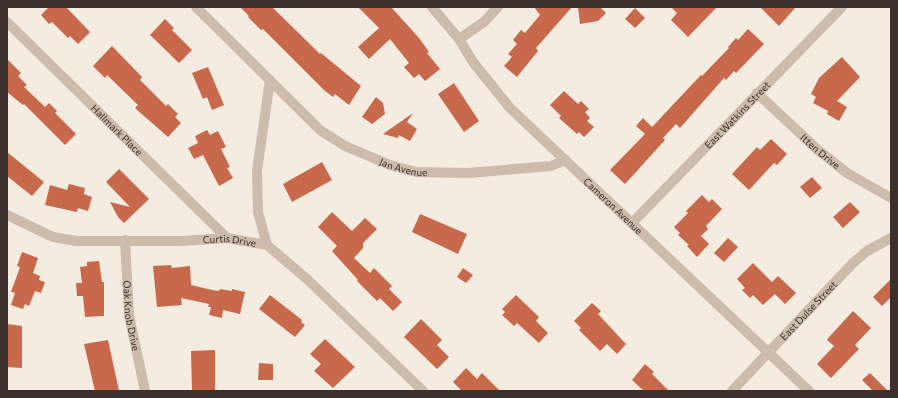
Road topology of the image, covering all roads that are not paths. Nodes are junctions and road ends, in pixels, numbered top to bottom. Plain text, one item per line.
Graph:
1 (196, 7) edge
2 (432, 7) edge
3 (498, 7) edge
4 (842, 7) edge
5 (7, 22) edge
6 (459, 38) junction
7 (270, 80) junction
8 (757, 93) junction
9 (566, 160) junction
10 (891, 198) edge
11 (7, 215) edge
12 (632, 223) junction
13 (227, 238) junction
14 (891, 238) edge
15 (125, 240) junction
16 (267, 245) junction
17 (768, 353) junction
18 (145, 391) edge
19 (423, 391) edge
20 (732, 391) edge
21 (809, 391) edge

1 - 7 street, Jan Avenue
2 - 6 street, Cameron Avenue
3 - 6 street
4 - 8 street, East Watkins Street
5 - 13 street, Hallmark Place
6 - 9 street, Cameron Avenue
7 - 9 street, Jan Avenue
7 - 16 street
8 - 10 street, Itten Drive
8 - 12 street, East Watkins Street
9 - 12 street, Cameron Avenue
11 - 15 street, Curtis Drive
12 - 17 street, Cameron Avenue
13 - 15 street, Curtis Drive
13 - 16 street, Curtis Drive
14 - 17 street, East Dulse Street
15 - 18 street, Oak Knob Drive
16 - 19 street, Curtis Drive
17 - 20 street, East Dulse Street
17 - 21 street, Cameron Avenue

